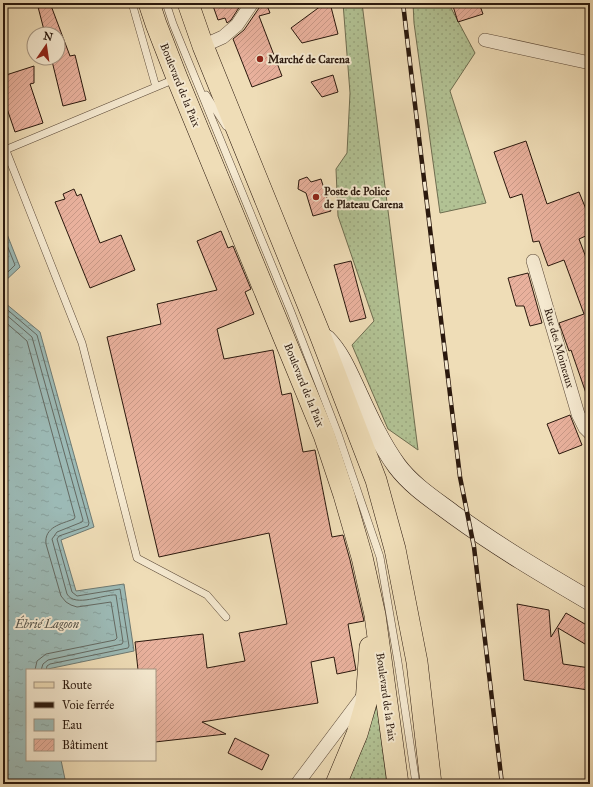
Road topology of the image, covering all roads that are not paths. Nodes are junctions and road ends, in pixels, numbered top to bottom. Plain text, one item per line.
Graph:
1 (132, 3) edge
2 (149, 3) edge
3 (166, 3) edge
4 (188, 3) edge
5 (252, 3) edge
6 (485, 40) dead end
7 (202, 46) junction
8 (590, 64) edge
9 (187, 80) junction
10 (156, 87) junction
11 (4, 146) edge
12 (237, 150) junction
13 (533, 260) dead end
14 (319, 332) junction
15 (590, 433) edge
16 (338, 434) junction
17 (362, 557) junction
18 (590, 601) edge
19 (375, 615) junction
20 (226, 617) dead end
21 (367, 690) junction
22 (297, 784) edge
23 (336, 784) edge
24 (398, 784) edge
25 (416, 784) edge
26 (430, 784) edge

1 - 10 lane
2 - 9 main road, Boulevard de la Paix
3 - 9 lane, Boulevard de la Paix
4 - 7 main road, Boulevard de la Paix
5 - 7 street
6 - 8 street
7 - 12 main road, Boulevard de la Paix
9 - 10 lane
9 - 12 lane
9 - 12 lane, Boulevard de la Paix
9 - 17 main road, Boulevard de la Paix
10 - 11 lane
11 - 20 lane
12 - 14 main road, Boulevard de la Paix
12 - 16 lane, Boulevard de la Paix
13 - 15 street, Rue des Moineaux
14 - 18 main road
14 - 26 main road, Boulevard de la Paix
16 - 17 lane
16 - 25 lane, Boulevard de la Paix
17 - 19 main road, Boulevard de la Paix
19 - 21 main road
19 - 24 main road, Boulevard de la Paix
21 - 22 street
21 - 23 main road

